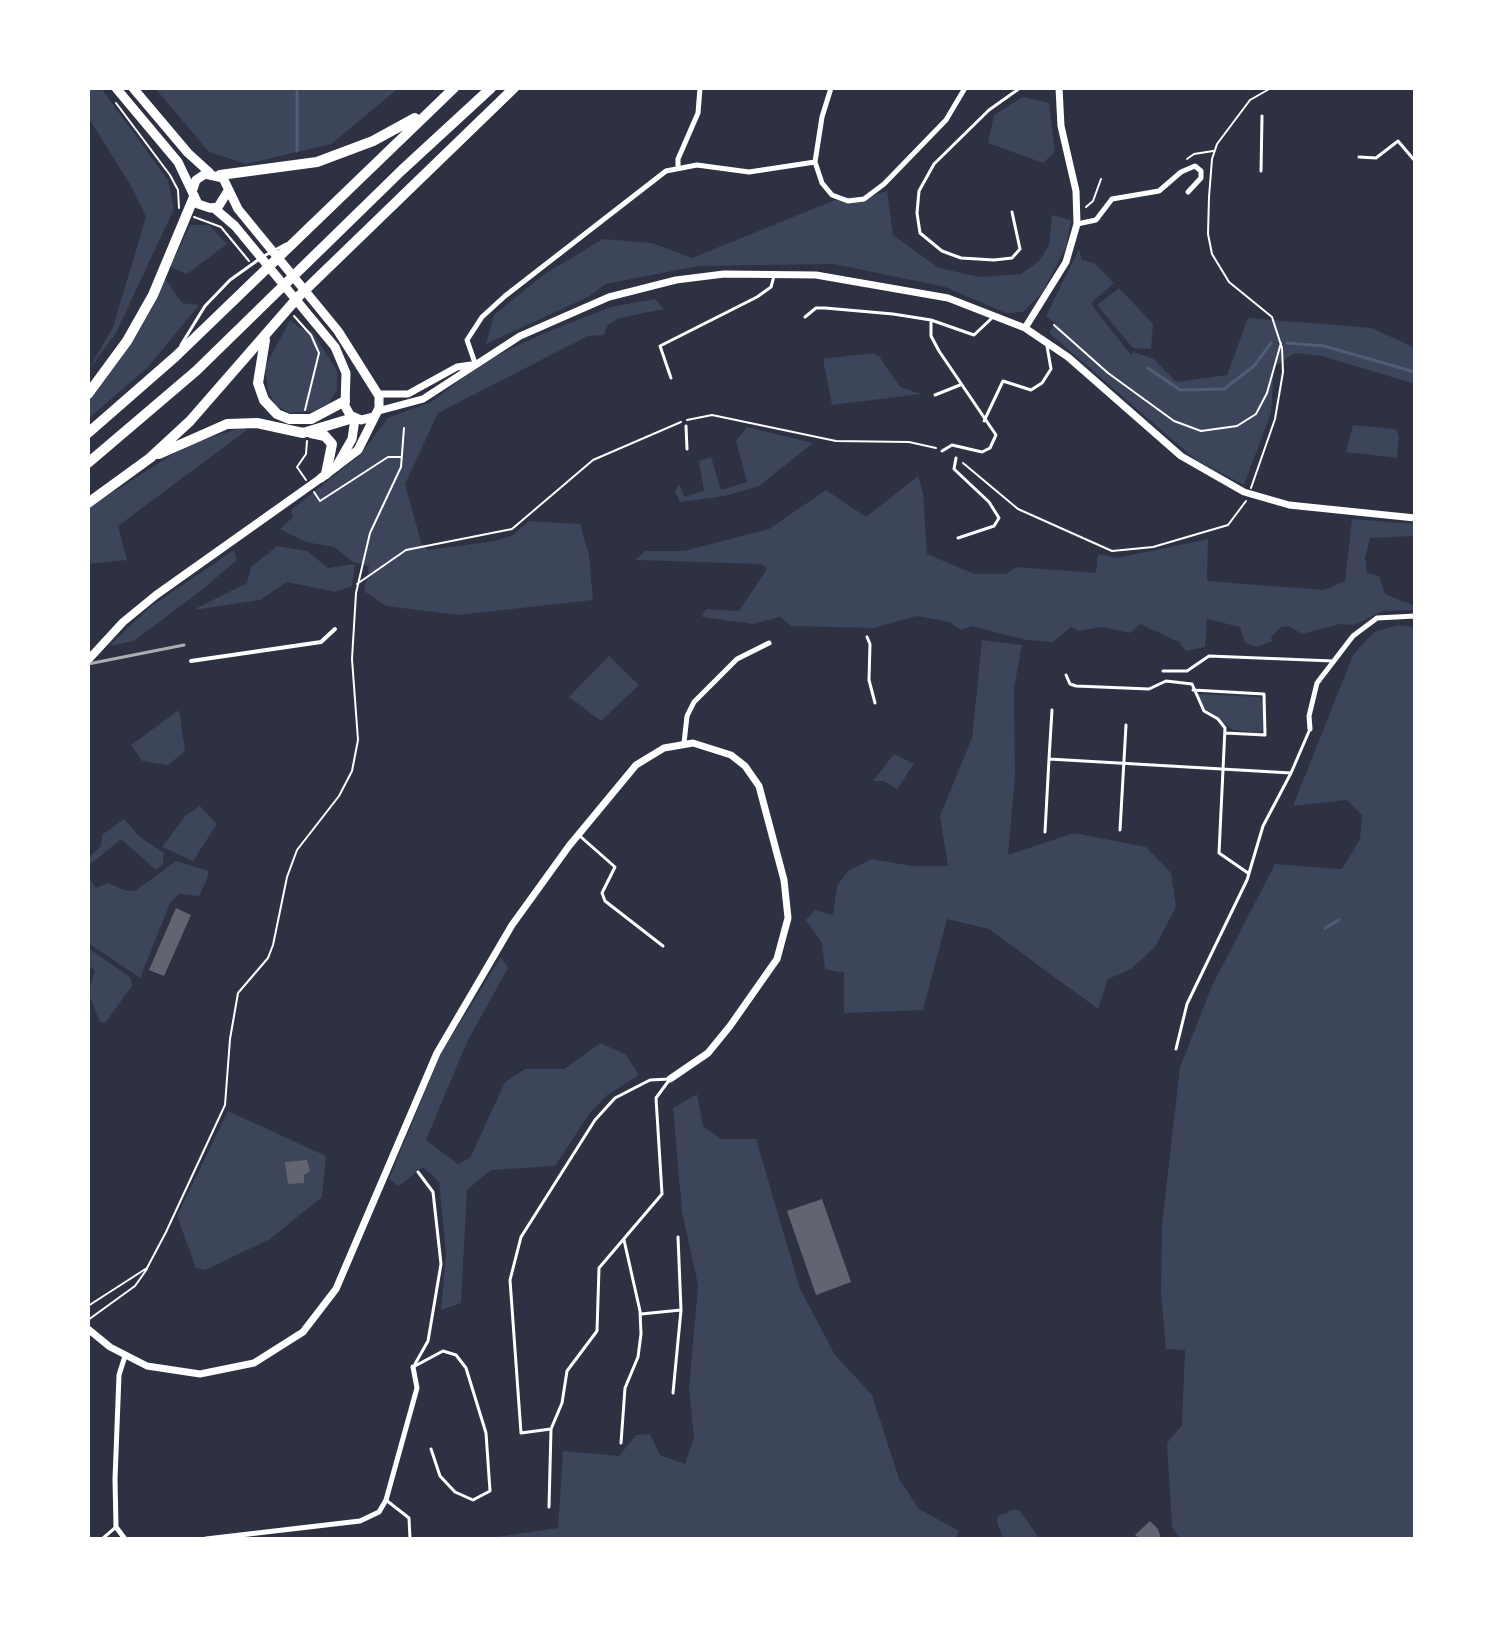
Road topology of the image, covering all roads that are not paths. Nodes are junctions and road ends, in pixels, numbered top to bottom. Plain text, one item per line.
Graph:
1 (116, 88) edge
2 (133, 88) edge
3 (454, 88) edge
4 (491, 88) edge
5 (514, 88) edge
6 (700, 88) edge
7 (831, 88) edge
8 (965, 88) edge
9 (1020, 88) edge
10 (1059, 88) edge
11 (430, 109) junction
12 (1262, 116) dead end
13 (1359, 157) dead end
14 (1415, 161) edge
15 (815, 162) junction
16 (678, 167) junction
17 (1261, 171) dead end
18 (215, 174) junction
19 (228, 191) junction
20 (1188, 192) dead end
21 (193, 193) junction
22 (214, 208) junction
23 (1012, 212) dead end
24 (1077, 224) junction
25 (296, 239) junction
26 (774, 272) junction
27 (995, 314) junction
28 (805, 317) dead end
29 (931, 320) junction
30 (1025, 328) junction
31 (268, 334) junction
32 (1049, 343) junction
33 (175, 357) junction
34 (473, 364) junction
35 (671, 378) dead end
36 (960, 385) junction
37 (369, 386) junction
38 (88, 394) edge
39 (378, 394) junction
40 (935, 395) dead end
41 (346, 397) junction
42 (375, 414) junction
43 (354, 418) junction
44 (984, 421) junction
45 (686, 426) dead end
46 (88, 433) edge
47 (310, 434) junction
48 (687, 449) dead end
49 (942, 451) dead end
50 (150, 458) junction
51 (956, 458) dead end
52 (88, 463) edge
53 (328, 473) junction
54 (88, 503) edge
55 (1415, 518) edge
56 (958, 538) dead end
57 (1415, 616) edge
58 (335, 629) dead end
59 (867, 637) dead end
60 (769, 643) dead end
61 (88, 660) edge
62 (191, 661) dead end
63 (1333, 661) junction
64 (1163, 671) dead end
65 (1066, 675) dead end
66 (1193, 690) junction
67 (875, 703) dead end
68 (1052, 710) dead end
69 (1126, 725) dead end
70 (1310, 729) joint
71 (1225, 733) junction
72 (684, 743) junction
73 (1049, 759) junction
74 (1124, 763) junction
75 (1222, 769) junction
76 (1291, 773) junction
77 (1120, 830) dead end
78 (1045, 832) dead end
79 (577, 835) junction
80 (1248, 873) junction
81 (663, 946) dead end
82 (1176, 1049) dead end
83 (670, 1079) junction
84 (418, 1172) dead end
85 (678, 1237) dead end
86 (624, 1240) junction
87 (681, 1310) junction
88 (641, 1314) junction
89 (88, 1329) edge
90 (125, 1356) junction
91 (413, 1367) junction
92 (673, 1393) dead end
93 (551, 1429) junction
94 (621, 1443) dead end
95 (431, 1449) dead end
96 (386, 1500) junction
97 (549, 1507) dead end
98 (116, 1527) junction
99 (102, 1539) edge
100 (125, 1539) edge
101 (206, 1539) edge
102 (410, 1539) edge

1 - 21 highway
2 - 18 highway
3 - 11 highway
4 - 52 highway
5 - 31 highway
6 - 16 street
7 - 15 street
8 - 15 street
9 - 23 lane
10 - 24 street
11 - 18 highway
11 - 25 highway
12 - 17 lane
13 - 14 lane
15 - 16 street
16 - 34 street
18 - 19 highway
18 - 21 highway
19 - 22 highway
19 - 37 highway
20 - 24 street
21 - 22 highway
21 - 38 highway
22 - 41 highway
24 - 30 street
25 - 33 highway
25 - 33 lane
26 - 27 street
26 - 34 street
26 - 35 lane
27 - 29 lane
27 - 30 street
28 - 29 lane
29 - 36 lane
30 - 32 street
31 - 41 highway
31 - 50 highway
32 - 44 lane
32 - 55 street
33 - 46 highway
34 - 39 street
34 - 42 street
36 - 40 lane
36 - 44 lane
37 - 39 highway
37 - 41 highway
39 - 42 highway
41 - 43 highway
42 - 43 highway
42 - 53 highway
43 - 47 highway
43 - 53 highway
44 - 49 lane
45 - 48 lane
47 - 50 highway
47 - 53 highway
50 - 54 highway
51 - 56 lane
53 - 61 main road
57 - 63 street
58 - 62 street
59 - 67 lane
60 - 72 street
63 - 64 lane
63 - 70 street
65 - 66 lane
66 - 71 lane
66 - 71 lane
68 - 73 lane
69 - 74 lane
70 - 76 lane
71 - 75 lane
72 - 79 street
72 - 83 street
73 - 74 lane
73 - 78 lane
74 - 75 lane
74 - 77 lane
75 - 76 lane
75 - 80 lane
76 - 80 lane
79 - 81 lane
79 - 90 street
80 - 82 lane
83 - 86 lane
83 - 93 lane
84 - 91 lane
85 - 87 lane
86 - 88 lane
86 - 93 lane
87 - 88 lane
87 - 92 lane
88 - 94 lane
89 - 90 street
90 - 98 street
91 - 95 lane
91 - 96 street
93 - 97 lane
96 - 101 street
96 - 102 lane
98 - 99 lane
98 - 100 street

